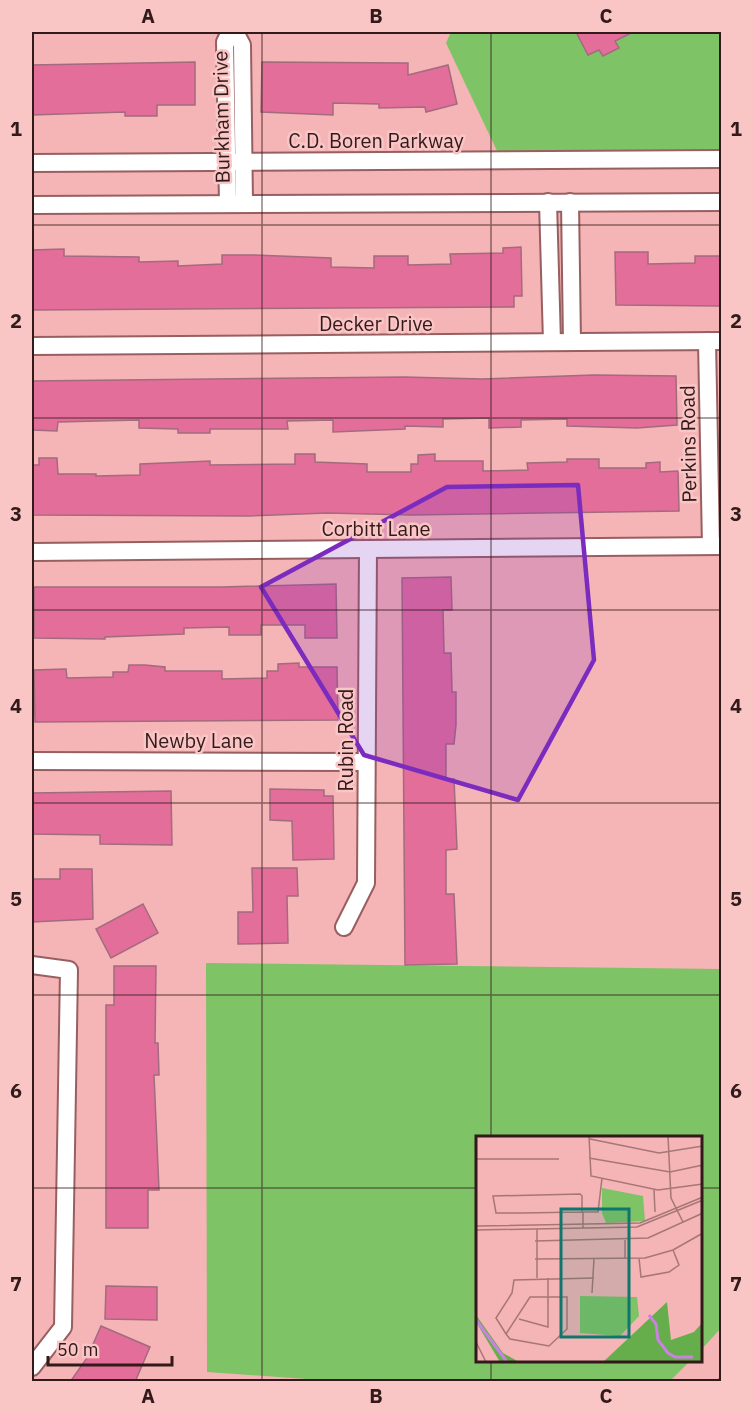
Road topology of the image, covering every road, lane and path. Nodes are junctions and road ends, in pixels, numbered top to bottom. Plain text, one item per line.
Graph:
1 (230, 32) edge
2 (235, 32) edge
3 (722, 159) edge
4 (235, 162) junction
5 (32, 163) edge
6 (548, 202) junction
7 (570, 202) junction
8 (722, 202) edge
9 (236, 203) junction
10 (32, 206) edge
11 (714, 341) edge
12 (552, 342) junction
13 (572, 342) junction
14 (32, 346) edge
15 (716, 546) edge
16 (368, 549) junction
17 (32, 552) edge
18 (32, 760) edge
19 (366, 762) junction
20 (344, 927) dead end
21 (32, 965) edge
22 (32, 1367) edge

1 - 4 street, Burkham Drive
2 - 4 street, Burkham Drive
3 - 4 street, C.D. Boren Parkway
4 - 5 street, C.D. Boren Parkway
4 - 9 street, Burkham Drive
6 - 7 street
6 - 9 street
6 - 12 street
7 - 8 street
7 - 13 street
9 - 10 street
11 - 13 street, Decker Drive
11 - 15 street, Perkins Road
12 - 13 street, Decker Drive
12 - 14 street, Decker Drive
15 - 16 street, Corbitt Lane
16 - 17 street, Corbitt Lane
16 - 19 street, Rubin Road
18 - 19 street, Newby Lane
19 - 20 street, Rubin Road
21 - 22 street

